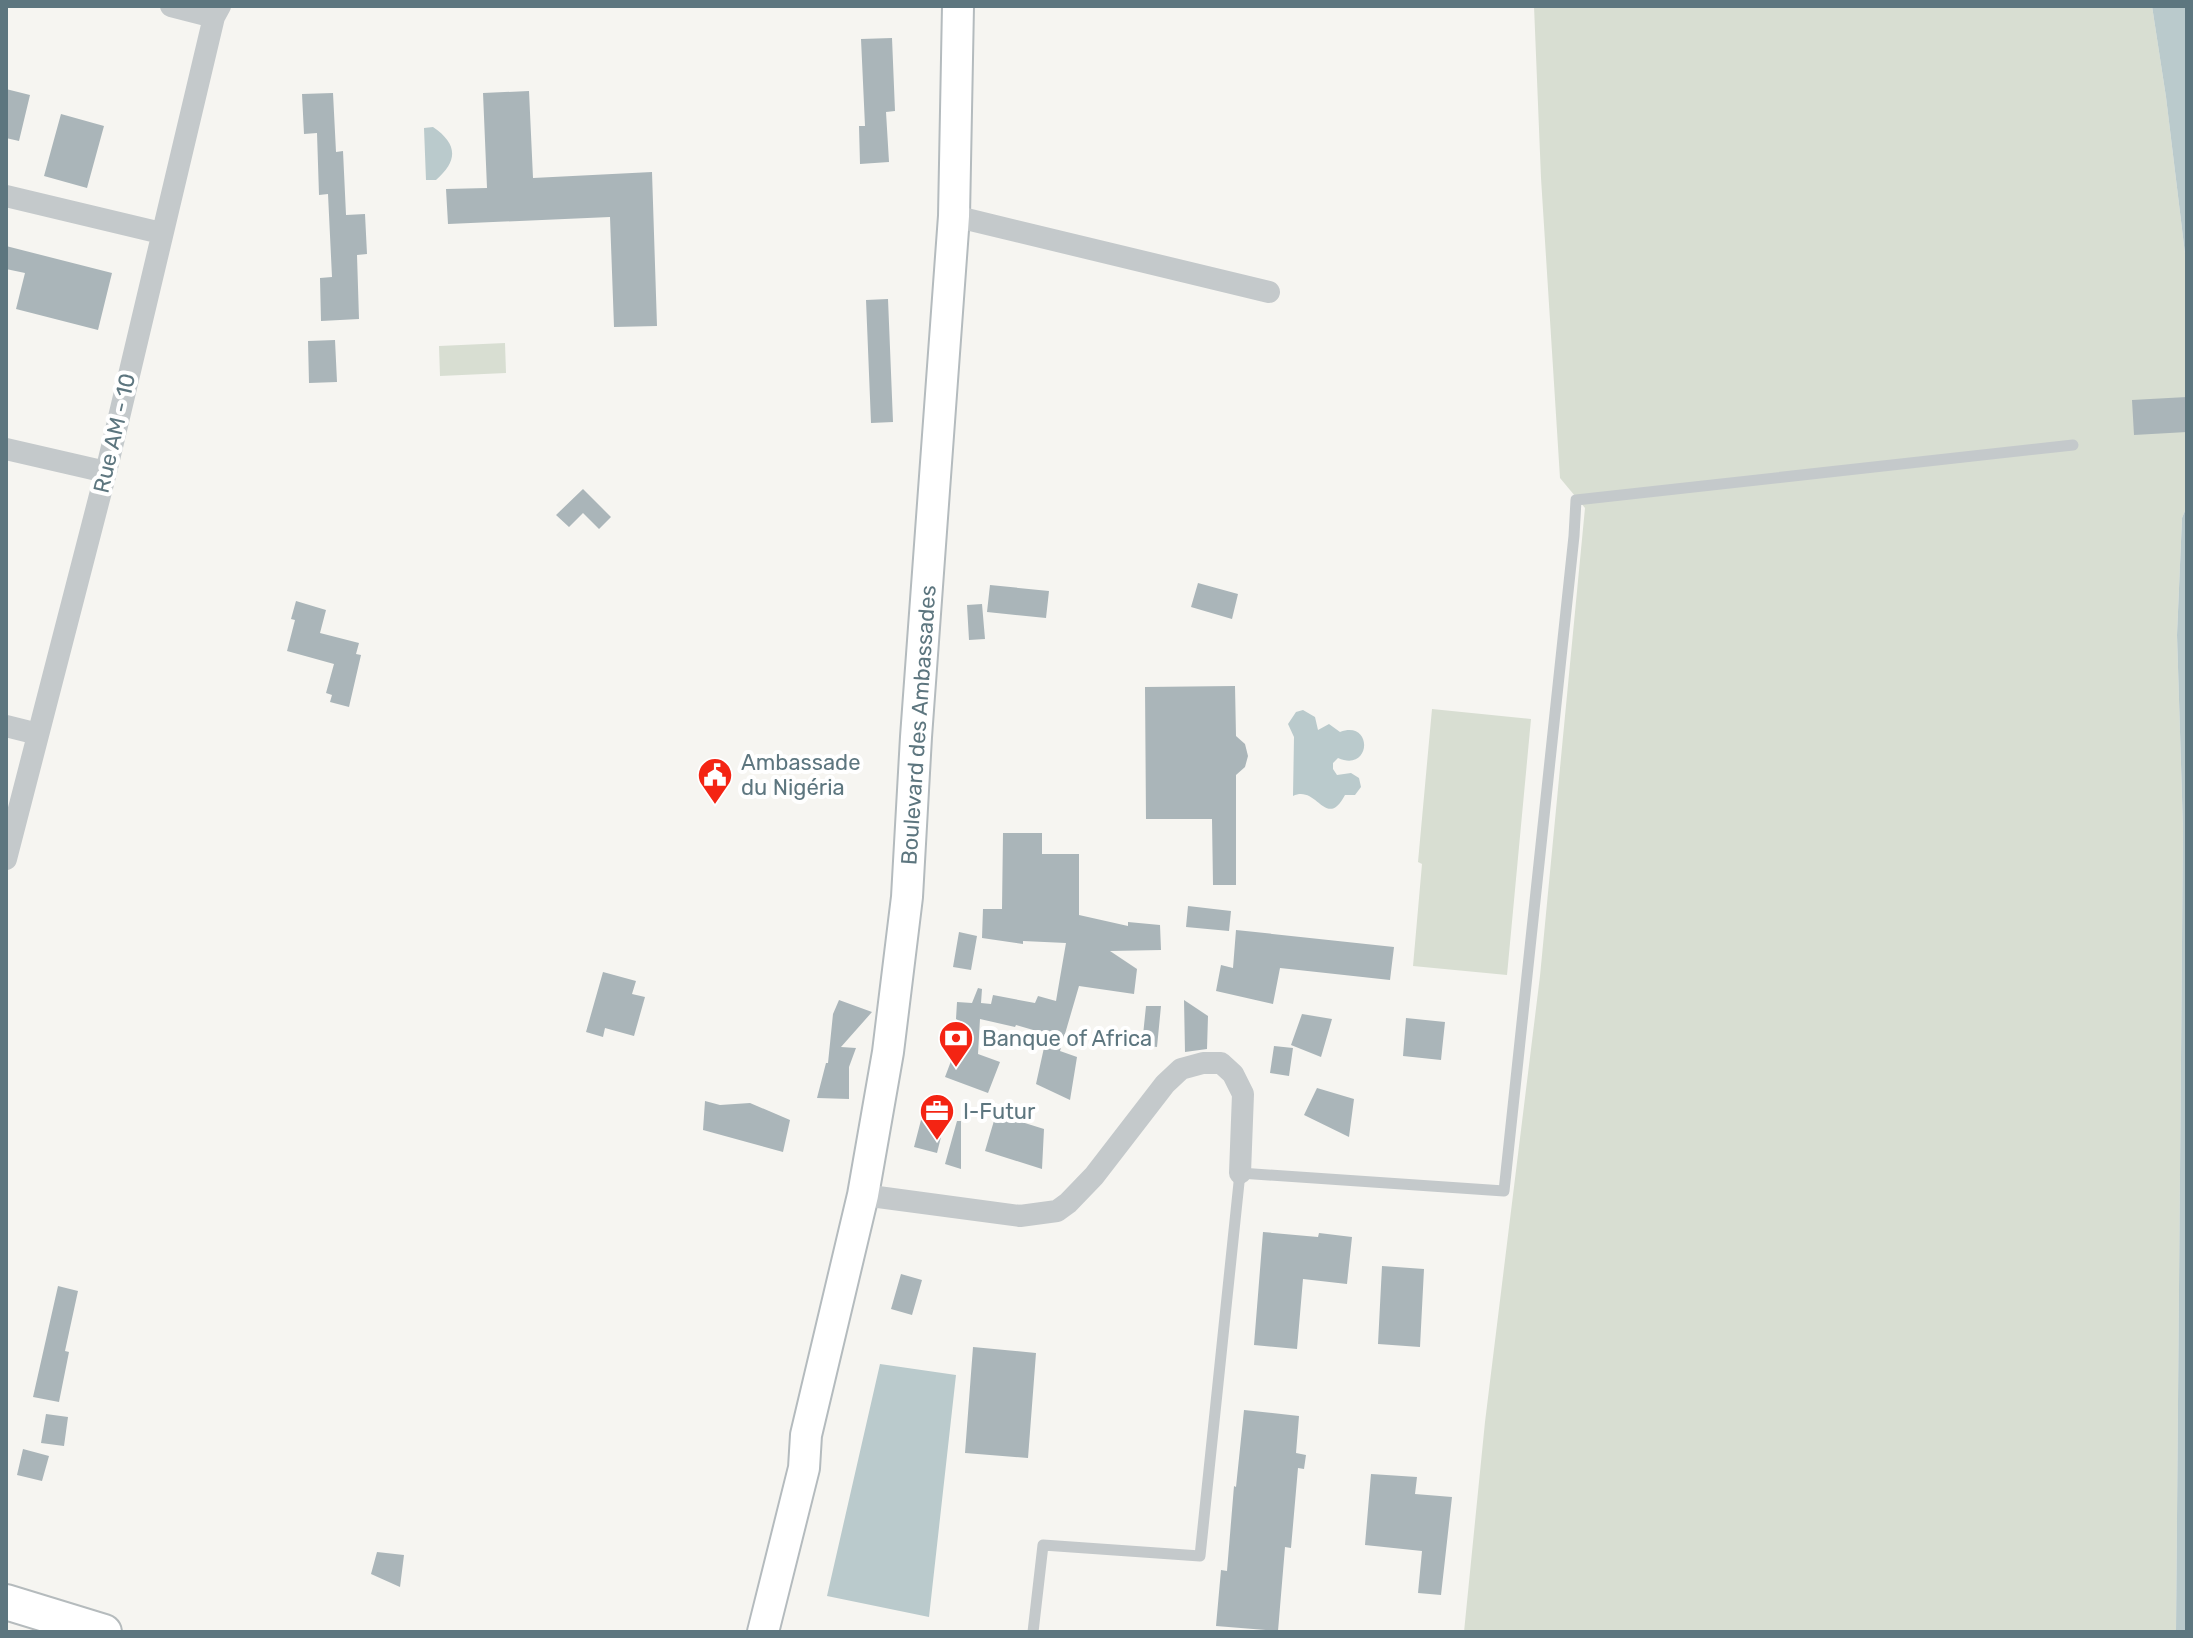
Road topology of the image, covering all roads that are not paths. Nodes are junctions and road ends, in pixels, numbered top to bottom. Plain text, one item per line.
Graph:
1 (171, 6) edge
2 (958, 6) edge
3 (217, 11) edge
4 (6, 196) edge
5 (954, 216) junction
6 (161, 233) junction
7 (1269, 292) dead end
8 (2073, 445) dead end
9 (6, 449) edge
10 (106, 472) junction
11 (6, 726) edge
12 (38, 734) junction
13 (6, 859) edge
14 (1240, 1173) junction
15 (863, 1195) junction
16 (806, 1435) junction
17 (6, 1602) edge
18 (104, 1632) edge
19 (743, 1632) edge
20 (763, 1632) edge
21 (1033, 1632) edge

1 - 3 street
2 - 5 main road, Boulevard des Ambassades
3 - 6 street, Rue AM - 10
4 - 6 street
5 - 7 street
5 - 15 main road, Boulevard des Ambassades
6 - 10 street, Rue AM - 10
8 - 14 lane
9 - 10 street
10 - 12 street, Rue AM - 10
11 - 12 street
12 - 13 street, Rue AM - 10
14 - 15 street
14 - 21 lane
15 - 16 main road, Boulevard des Ambassades
16 - 19 main road, Boulevard des Ambassades
16 - 20 main road, Boulevard des Ambassades
17 - 18 main road

